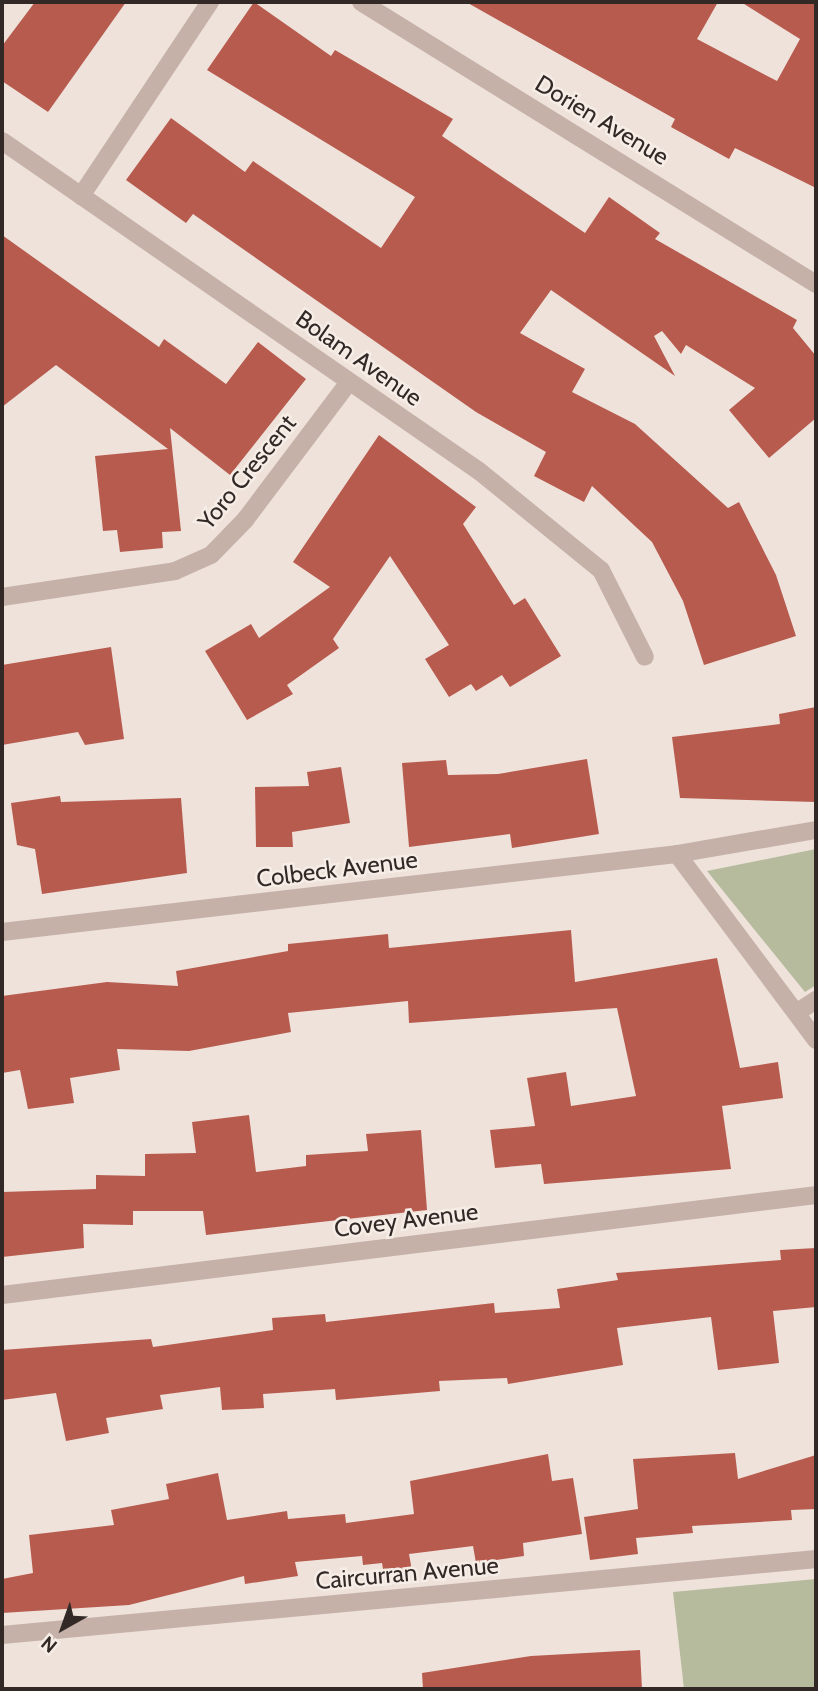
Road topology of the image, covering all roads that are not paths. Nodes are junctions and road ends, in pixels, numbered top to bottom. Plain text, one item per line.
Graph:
1 (210, 2) edge
2 (361, 2) edge
3 (2, 141) edge
4 (81, 197) junction
5 (816, 284) edge
6 (349, 382) junction
7 (2, 597) edge
8 (645, 657) dead end
9 (816, 830) edge
10 (677, 854) junction
11 (2, 932) edge
12 (816, 1000) edge
13 (799, 1011) junction
14 (816, 1040) edge
15 (816, 1195) edge
16 (2, 1294) edge
17 (816, 1559) edge
18 (2, 1635) edge

1 - 4 street
2 - 5 street, Dorien Avenue
3 - 4 street, Bolam Avenue
4 - 6 street, Bolam Avenue
6 - 7 street, Yoro Crescent
6 - 8 street, Bolam Avenue
9 - 10 street, Colbeck Avenue
10 - 11 street, Colbeck Avenue
10 - 13 street
12 - 13 street
13 - 14 street
15 - 16 street, Covey Avenue
17 - 18 street, Caircurran Avenue

